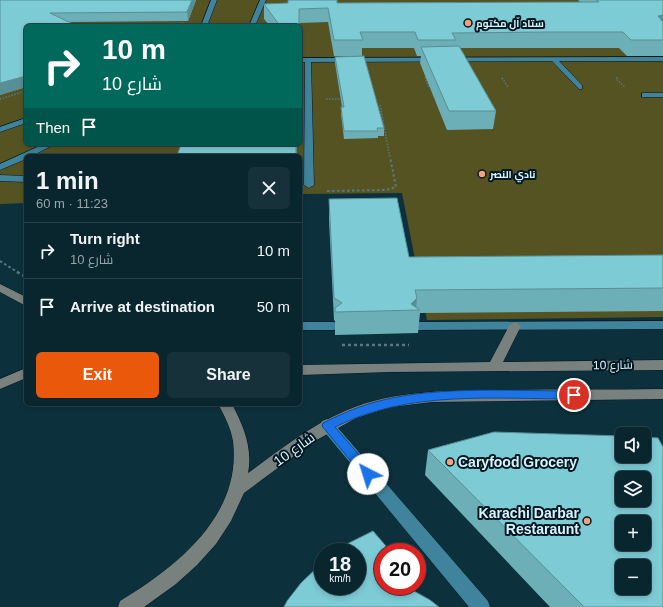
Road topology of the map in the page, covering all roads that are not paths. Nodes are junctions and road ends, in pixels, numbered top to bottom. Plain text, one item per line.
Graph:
1 (214, 0) edge
2 (263, 0) edge
3 (205, 24) edge
4 (253, 24) edge
5 (663, 59) edge
6 (304, 60) edge
7 (554, 60) junction
8 (580, 87) dead end
9 (662, 92) edge
10 (645, 95) dead end
11 (306, 102) edge
12 (24, 121) edge
13 (0, 130) edge
14 (47, 146) edge
15 (29, 154) edge
16 (24, 156) edge
17 (0, 167) edge
18 (0, 178) edge
19 (24, 179) edge
20 (309, 185) road end
21 (0, 287) edge
22 (24, 301) edge
23 (663, 325) edge
24 (302, 326) edge
25 (334, 326) dead end
26 (416, 326) edge
27 (515, 326) junction
28 (663, 365) edge
29 (494, 366) junction
30 (302, 370) edge
31 (24, 374) edge
32 (0, 384) edge
33 (663, 394) edge
34 (226, 406) edge
35 (327, 426) junction
36 (238, 489) junction
37 (127, 607) edge
38 (481, 607) edge

1 - 3 lane
2 - 4 lane
5 - 7 lane
6 - 7 lane
6 - 11 lane
7 - 8 lane
9 - 10 lane
11 - 20 lane
12 - 13 lane
14 - 15 lane
16 - 17 lane
18 - 19 lane
21 - 22 main road
23 - 27 lane
24 - 25 lane
26 - 27 lane
27 - 29 main road
28 - 29 main road, شارع 10
29 - 30 main road, شارع 10
31 - 32 main road
33 - 35 main road, شارع 10
34 - 36 main road
35 - 36 main road, شارع 10
35 - 38 lane
36 - 37 main road

